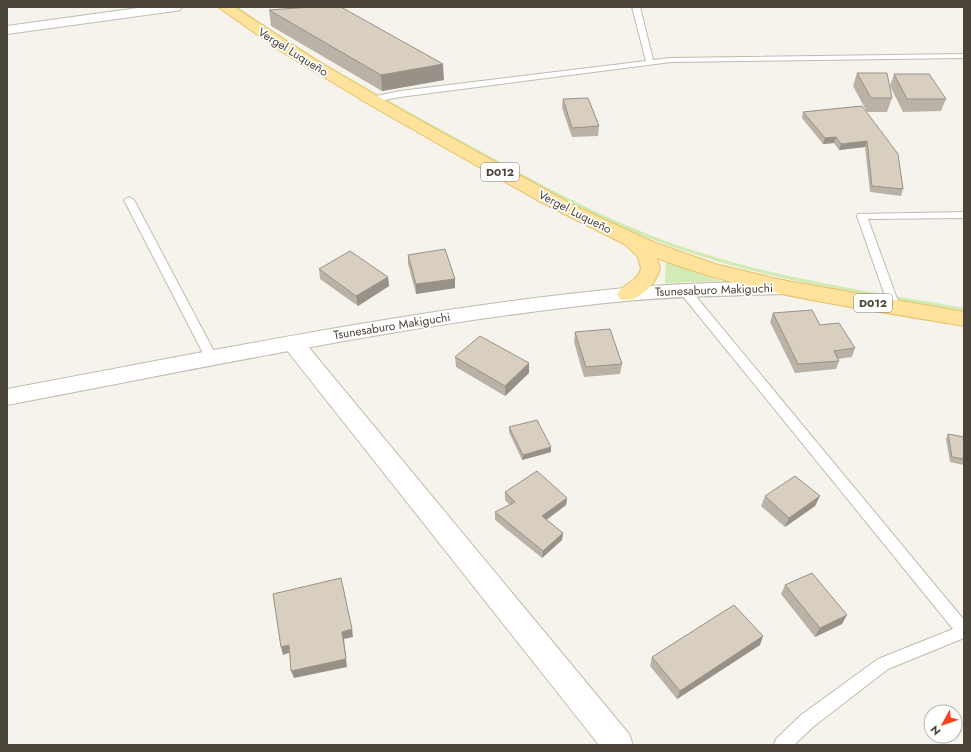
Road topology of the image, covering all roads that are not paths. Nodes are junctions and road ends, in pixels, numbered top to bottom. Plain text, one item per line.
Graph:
1 (176, 7) edge
2 (225, 7) edge
3 (636, 7) edge
4 (7, 30) edge
5 (964, 56) edge
6 (650, 62) junction
7 (370, 100) junction
8 (129, 200) dead end
9 (964, 215) edge
10 (632, 240) junction
11 (782, 287) junction
12 (685, 291) junction
13 (627, 294) junction
14 (894, 307) junction
15 (964, 319) edge
16 (293, 343) junction
17 (212, 359) junction
18 (7, 397) edge
19 (964, 631) edge
20 (618, 745) edge
21 (782, 745) edge

1 - 4 street
2 - 7 main road, Vergel Luqueño / D012
3 - 6 lane
5 - 6 lane
6 - 7 lane
7 - 10 main road, Vergel Luqueño / D012
8 - 17 lane
9 - 14 lane
10 - 11 main road, Vergel Luqueño / D012
10 - 13 main road
11 - 12 street, Tsunesaburo Makiguchi
11 - 14 main road, Vergel Luqueño / D012
12 - 13 street, Tsunesaburo Makiguchi
12 - 19 lane
13 - 16 street, Tsunesaburo Makiguchi
14 - 15 main road, Vergel Luqueño / D012
16 - 17 street, Tsunesaburo Makiguchi
16 - 20 street
17 - 18 street, Tsunesaburo Makiguchi
19 - 21 lane

